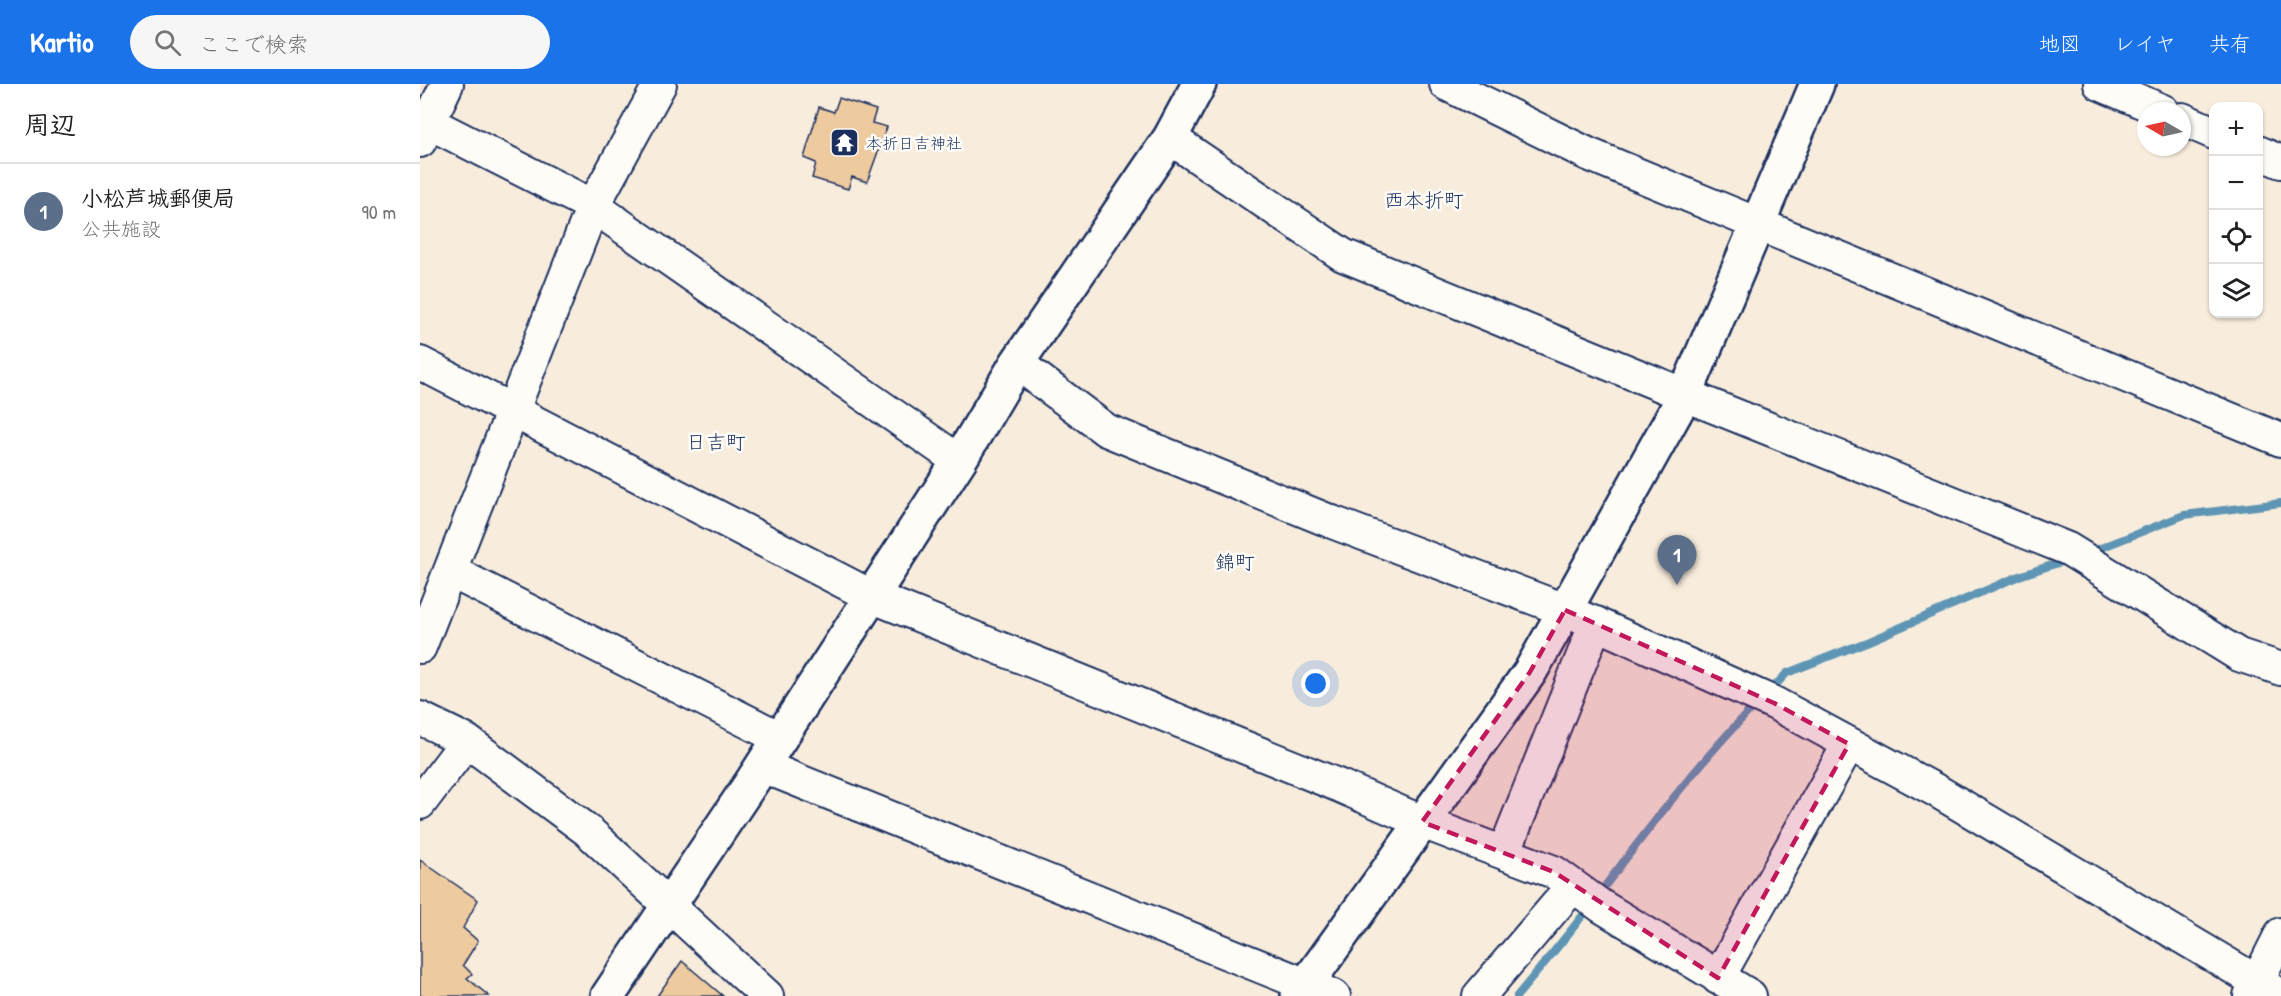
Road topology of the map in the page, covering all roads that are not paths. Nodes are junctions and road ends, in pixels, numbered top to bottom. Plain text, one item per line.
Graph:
1 (447, 84) edge
2 (660, 84) edge
3 (1446, 84) edge
4 (1817, 84) edge
5 (2100, 84) edge
6 (1196, 85) edge
7 (2142, 102) edge
8 (2191, 123) edge
9 (423, 127) edge
10 (2209, 131) edge
11 (1170, 138) junction
12 (2263, 154) edge
13 (2281, 162) edge
14 (593, 206) junction
15 (1758, 225) junction
16 (420, 363) edge
17 (1017, 363) junction
18 (1685, 395) junction
19 (514, 411) junction
20 (2281, 440) edge
21 (959, 460) junction
22 (450, 571) junction
23 (871, 596) junction
24 (1565, 610) junction
25 (1596, 623) junction
26 (420, 647) edge
27 (2281, 669) edge
28 (420, 717) edge
29 (780, 738) junction
30 (467, 741) junction
31 (1849, 744) junction
32 (762, 766) junction
33 (420, 803) edge
34 (1422, 822) junction
35 (1504, 853) junction
36 (1585, 895) junction
37 (669, 907) junction
38 (2281, 934) edge
39 (1718, 978) junction
40 (2263, 991) edge
41 (1312, 992) edge
42 (608, 996) edge
43 (767, 996) edge
44 (1479, 996) edge
45 (1750, 996) edge

1 - 9 street
2 - 14 street
3 - 15 street
4 - 15 street
5 - 7 street
6 - 11 street
8 - 10 street
9 - 14 street
11 - 17 street
11 - 18 street
12 - 13 street
14 - 19 street
14 - 21 street
15 - 18 street
15 - 20 street
16 - 19 street
17 - 21 street
17 - 24 street
18 - 24 street
18 - 27 street
19 - 22 street
19 - 23 street
21 - 23 street
22 - 26 street
22 - 29 street
23 - 29 street
23 - 34 street
24 - 25 street
24 - 34 street
25 - 31 street
25 - 35 street
28 - 30 street
29 - 32 street
30 - 33 street
30 - 37 street
31 - 39 street
31 - 40 street
32 - 37 street
32 - 41 street
34 - 35 street
34 - 41 street
35 - 36 street
36 - 39 street
36 - 44 street
37 - 42 street
37 - 43 street
38 - 40 street
39 - 45 street

